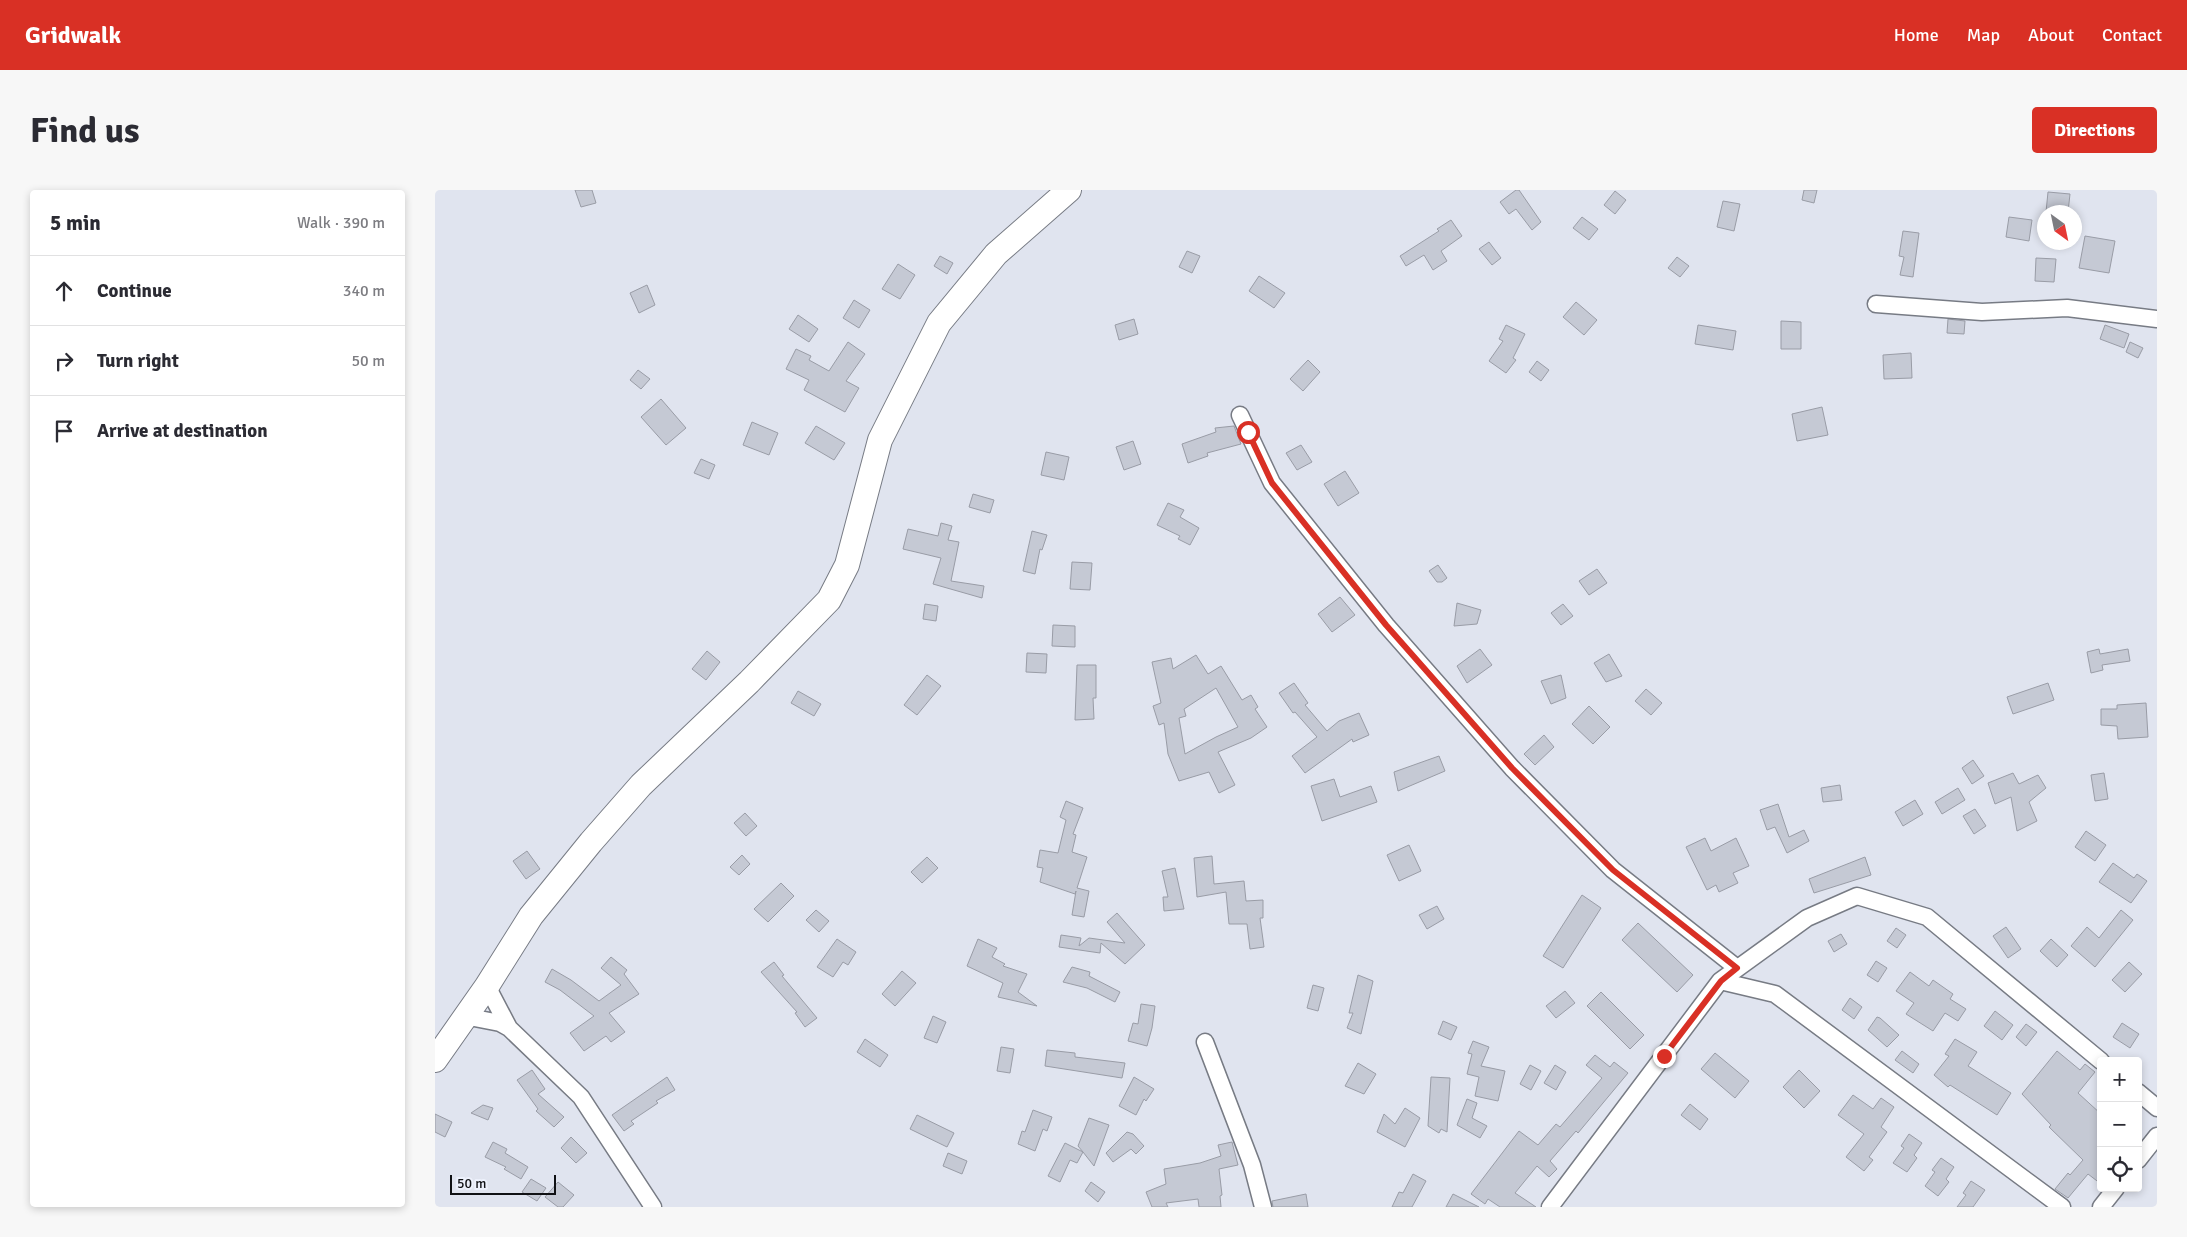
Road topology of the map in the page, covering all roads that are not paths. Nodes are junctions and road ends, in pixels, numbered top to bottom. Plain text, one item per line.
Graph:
1 (1069, 190) edge
2 (1876, 304) dead end
3 (2157, 319) edge
4 (1240, 415) dead end
5 (1737, 968) junction
6 (1721, 981) junction
7 (487, 986) junction
8 (464, 1016) junction
9 (509, 1028) junction
10 (1205, 1042) dead end
11 (2097, 1058) edge
12 (435, 1060) edge
13 (2142, 1095) edge
14 (2157, 1108) edge
15 (2157, 1136) edge
16 (2142, 1155) edge
17 (2112, 1192) edge
18 (653, 1207) edge
19 (1263, 1207) edge
20 (1550, 1207) edge
21 (2062, 1207) edge
22 (2101, 1207) edge

1 - 7 street
2 - 3 street
4 - 5 street
5 - 6 street
5 - 11 street
6 - 20 street
6 - 21 street
7 - 8 street
7 - 9 street
8 - 9 street
8 - 12 street
9 - 18 street
10 - 19 street
13 - 14 street
15 - 16 street
17 - 22 street

